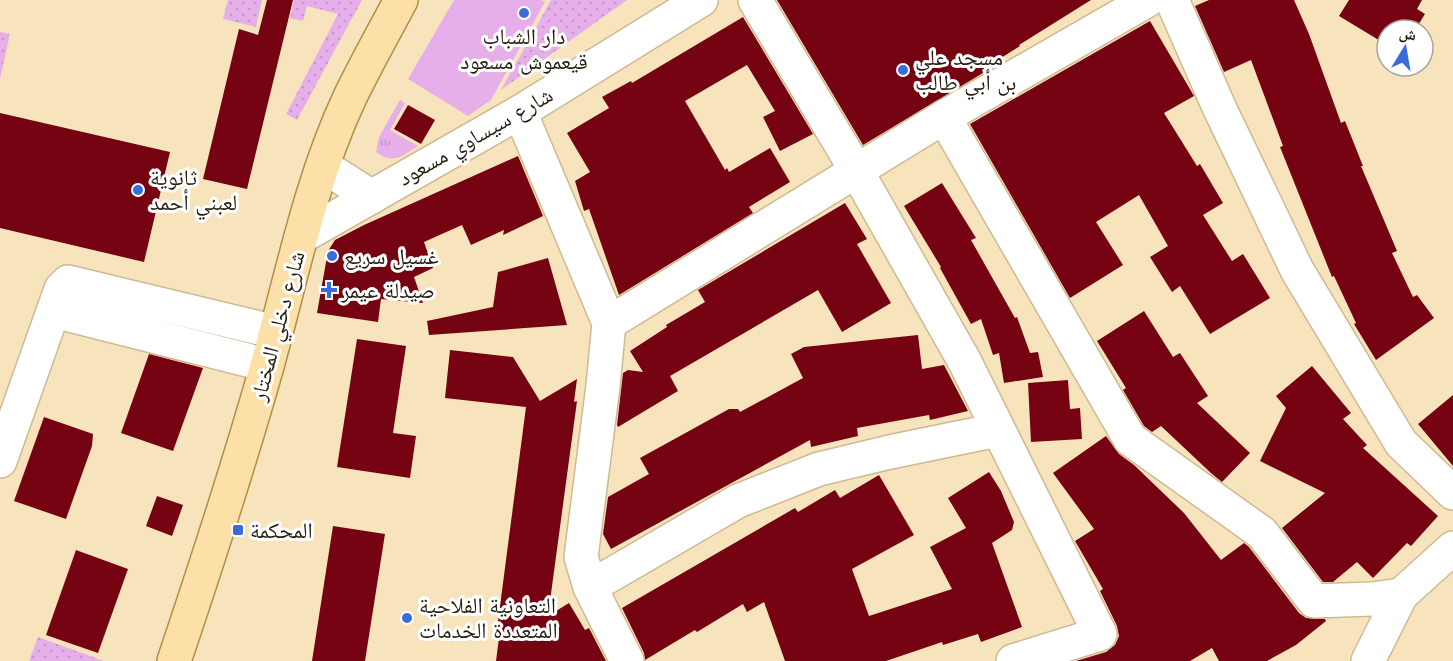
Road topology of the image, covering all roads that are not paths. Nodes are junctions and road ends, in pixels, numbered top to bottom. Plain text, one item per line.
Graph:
1 (401, 0) edge
2 (701, 0) edge
3 (755, 0) edge
4 (1148, 0) edge
5 (1172, 0) edge
6 (520, 112) junction
7 (944, 117) junction
8 (323, 166) junction
9 (856, 170) junction
10 (372, 197) junction
11 (301, 237) junction
12 (54, 311) junction
13 (609, 323) junction
14 (276, 332) junction
15 (267, 365) junction
16 (997, 430) junction
17 (0, 461) edge
18 (1453, 493) edge
19 (1453, 548) edge
20 (590, 587) junction
21 (1401, 595) junction
22 (174, 661) edge
23 (627, 661) edge
24 (1013, 661) edge
25 (1368, 661) edge

1 - 8 main road, شارع دخلي المختار
2 - 6 street, شارع سيساوي مسعود
3 - 9 street
4 - 7 street
5 - 18 street
6 - 10 street, شارع سيساوي مسعود
6 - 13 street
7 - 9 street
7 - 21 street
8 - 10 street
8 - 11 main road, شارع دخلي المختار
9 - 13 street
9 - 16 street
10 - 11 street, شارع سيساوي مسعود
11 - 14 main road, شارع دخلي المختار
12 - 14 street
12 - 15 street
12 - 17 street
13 - 20 street
14 - 15 main road, شارع دخلي المختار
15 - 22 main road, شارع دخلي المختار
16 - 20 street
16 - 24 street
19 - 21 street
20 - 23 street
21 - 25 street

